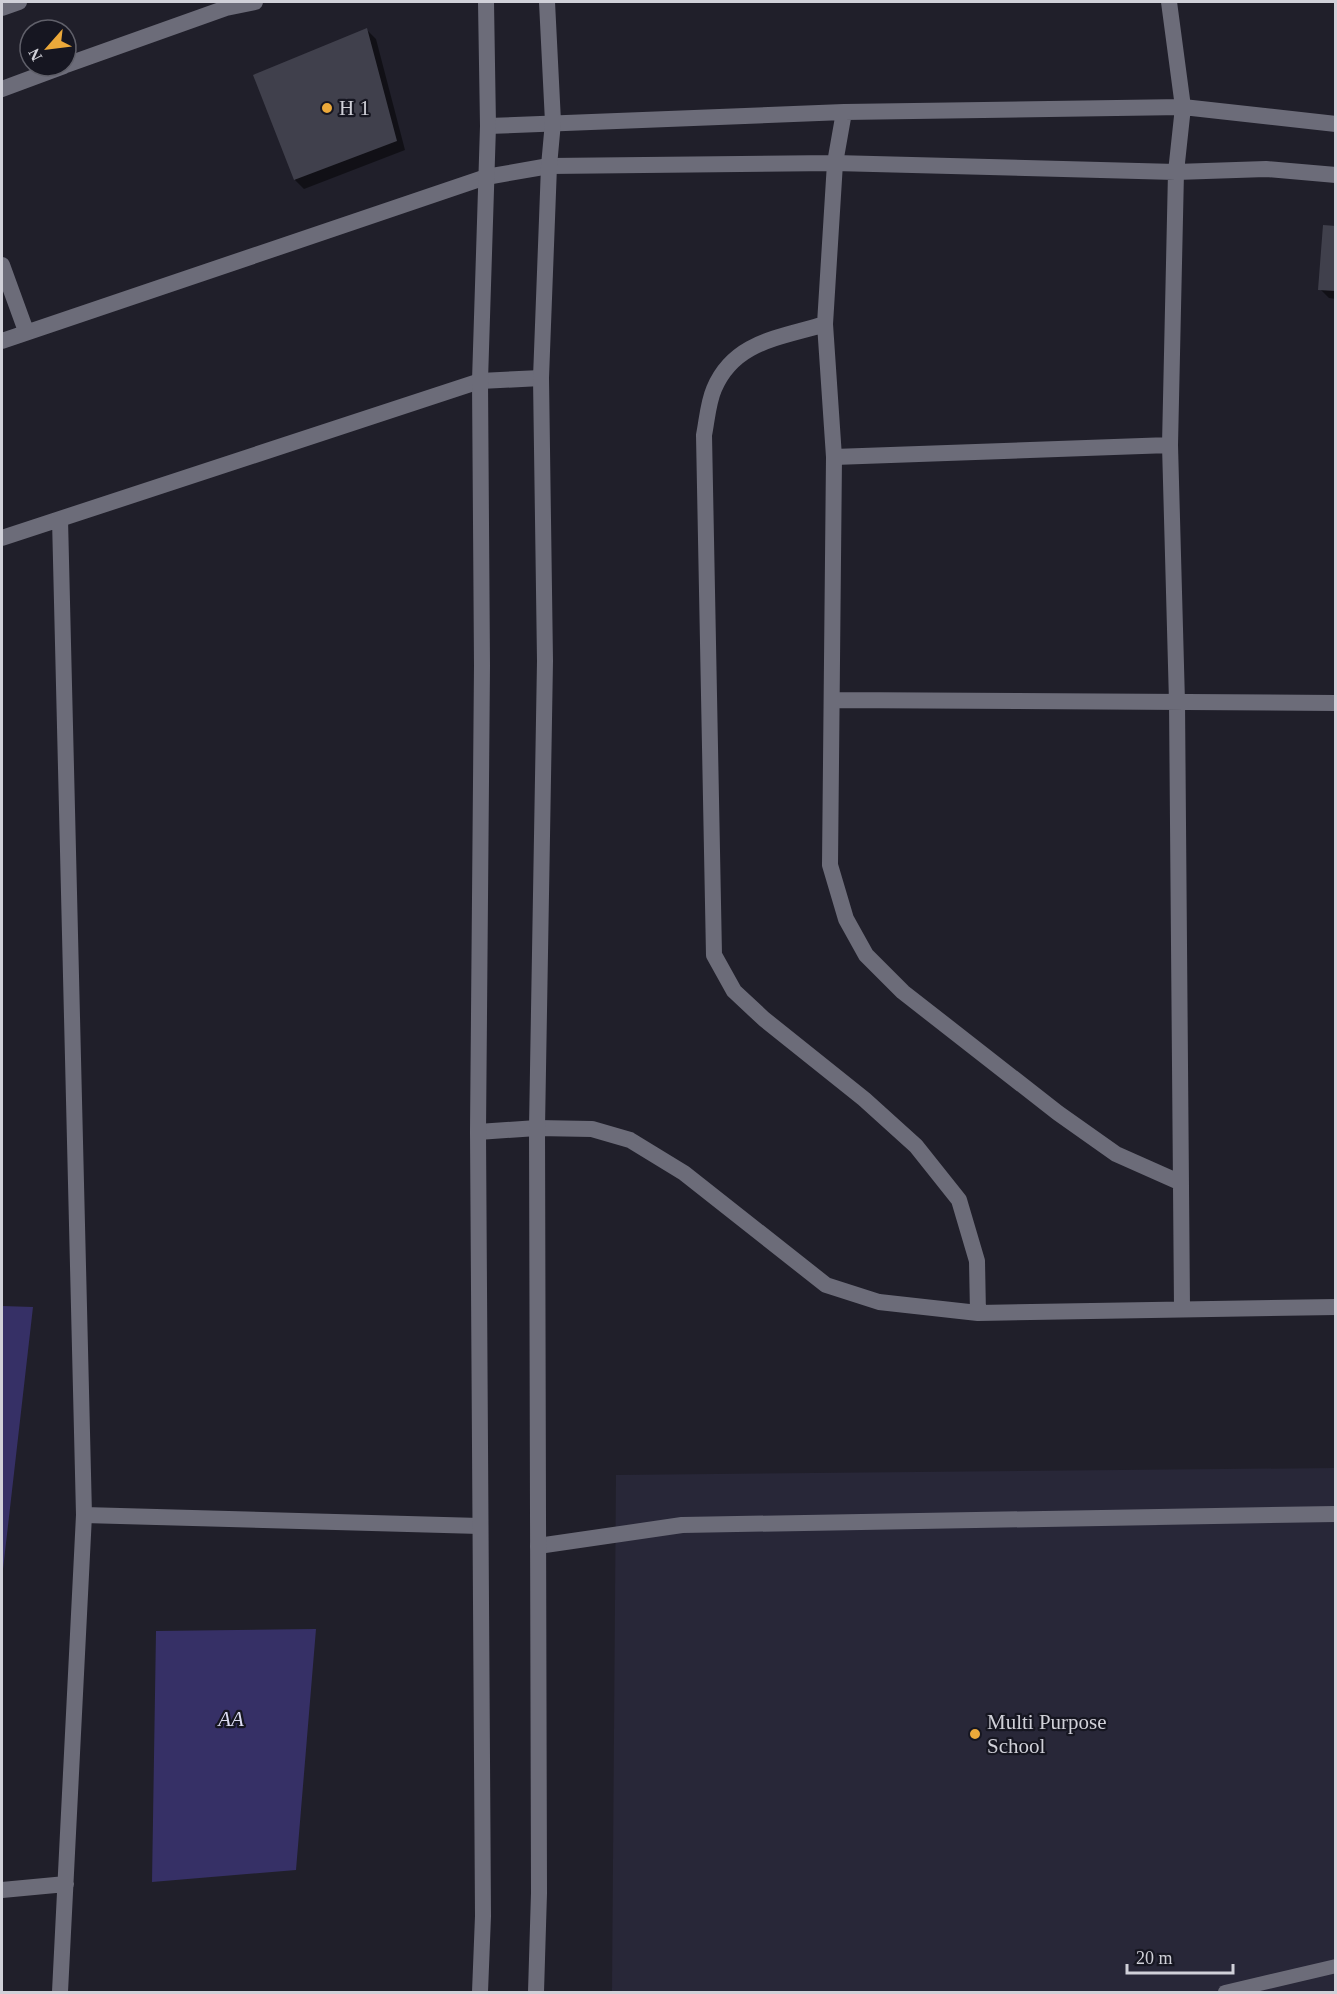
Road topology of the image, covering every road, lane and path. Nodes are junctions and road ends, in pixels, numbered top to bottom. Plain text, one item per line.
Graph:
1 (19, 2) edge
2 (255, 2) edge
3 (486, 2) edge
4 (547, 2) edge
5 (1169, 2) edge
6 (2, 8) edge
7 (78, 61) edge
8 (21, 78) edge
9 (3, 83) edge
10 (1183, 107) junction
11 (844, 112) junction
12 (553, 122) junction
13 (1335, 124) edge
14 (488, 126) junction
15 (835, 163) junction
16 (549, 166) junction
17 (1176, 172) junction
18 (1335, 175) edge
19 (486, 177) junction
20 (2, 265) edge
21 (825, 324) junction
22 (26, 331) junction
23 (2, 341) edge
24 (541, 378) junction
25 (480, 381) junction
26 (1170, 445) junction
27 (834, 457) junction
28 (60, 519) junction
29 (2, 538) edge
30 (833, 700) junction
31 (1177, 702) junction
32 (1335, 703) edge
33 (537, 1128) junction
34 (478, 1132) junction
35 (1179, 1182) junction
36 (1335, 1307) edge
37 (1182, 1308) junction
38 (978, 1312) junction
39 (1335, 1514) edge
40 (84, 1515) junction
41 (480, 1526) junction
42 (538, 1546) junction
43 (66, 1884) junction
44 (2, 1890) edge
45 (1335, 1966) edge
46 (60, 1992) edge
47 (480, 1992) edge
48 (536, 1992) edge
49 (1225, 1992) edge

1 - 6 street
2 - 7 street
3 - 14 street
4 - 12 street
5 - 10 street
8 - 9 street
10 - 11 street
10 - 13 street
10 - 17 street
11 - 12 street
11 - 15 street
12 - 14 street
12 - 16 street
14 - 19 street
15 - 16 street
15 - 17 street
15 - 21 street
16 - 19 street
16 - 24 street
17 - 18 street
17 - 26 street
19 - 22 street
19 - 25 street
20 - 22 street
21 - 27 street
21 - 38 street
22 - 23 street
24 - 25 street
24 - 33 street
25 - 28 street
25 - 34 street
26 - 27 street
26 - 31 street
27 - 30 street
28 - 29 street
28 - 40 street
30 - 31 street
30 - 35 street
31 - 32 street
31 - 35 street
33 - 34 street
33 - 38 street
33 - 42 street
34 - 41 street
35 - 37 street
36 - 37 street
37 - 38 street
39 - 42 street
40 - 41 street
40 - 43 street
41 - 47 street
42 - 48 street
43 - 44 street
43 - 46 street
45 - 49 lane

